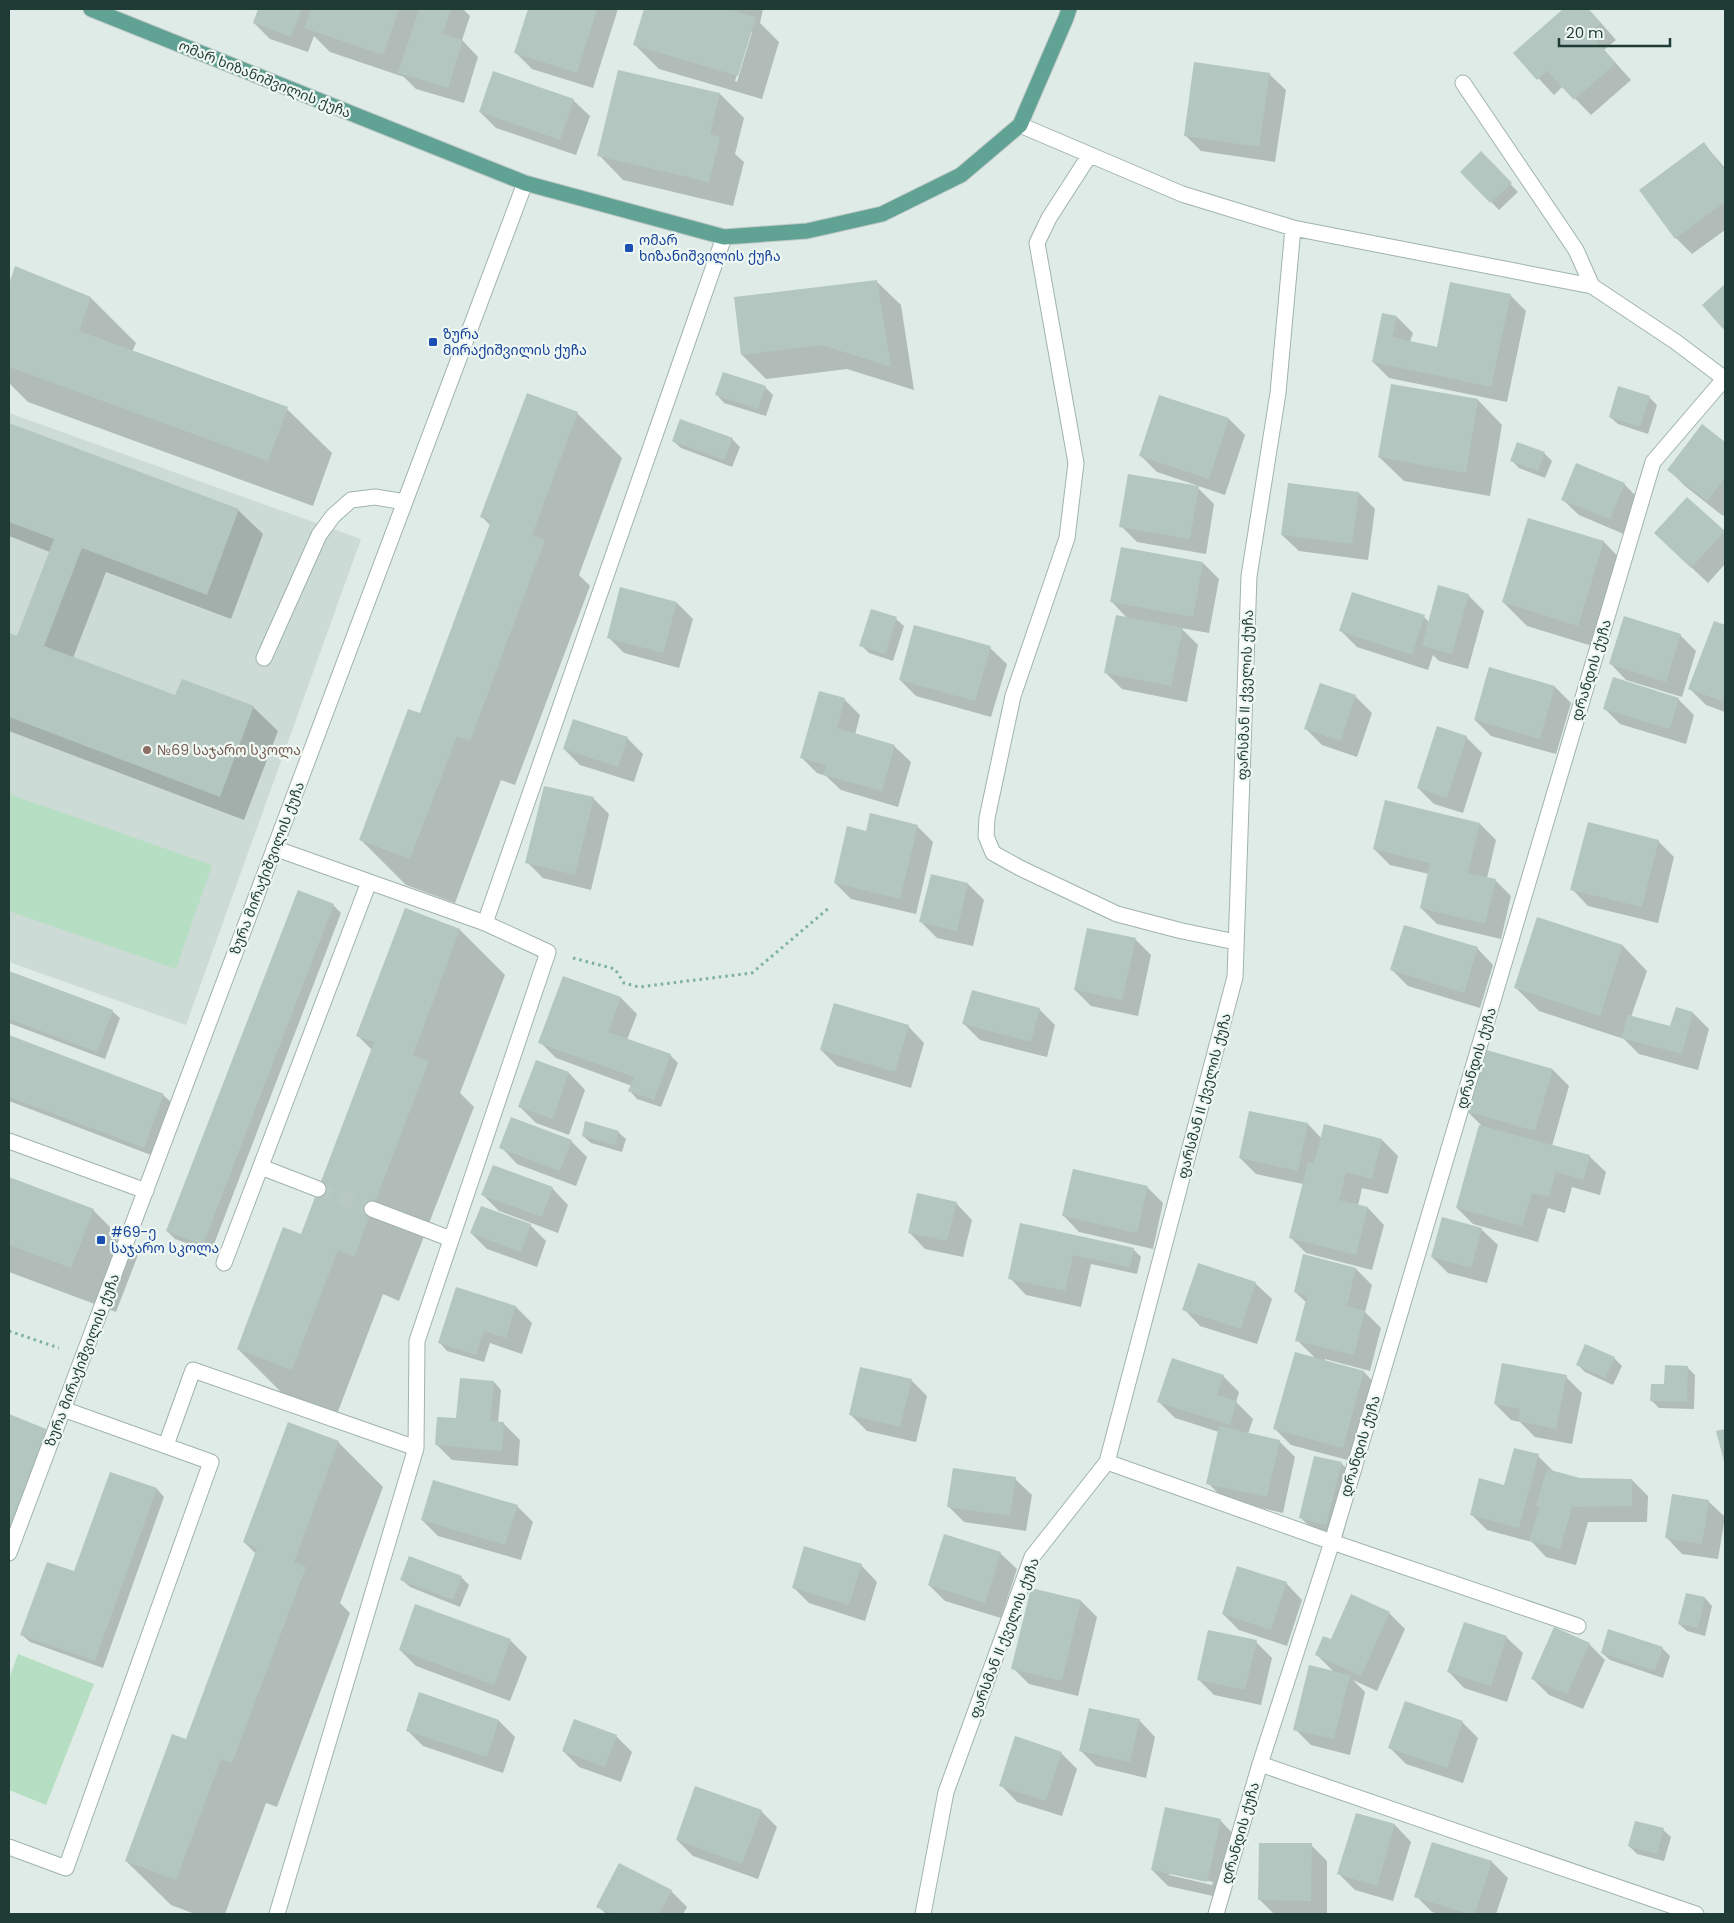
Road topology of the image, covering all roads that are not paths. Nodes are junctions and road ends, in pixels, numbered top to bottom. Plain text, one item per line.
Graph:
1 (91, 9) edge
2 (1069, 9) edge
3 (1464, 83) dead end
4 (1020, 125) junction
5 (1089, 156) junction
6 (525, 183) junction
7 (1293, 228) junction
8 (724, 237) junction
9 (1592, 286) junction
10 (1725, 378) edge
11 (405, 502) junction
12 (264, 658) dead end
13 (274, 848) junction
14 (369, 882) junction
15 (485, 924) junction
16 (1236, 942) junction
17 (9, 1141) edge
18 (261, 1167) junction
19 (318, 1189) tunnel mouth
20 (146, 1191) junction
21 (372, 1209) tunnel mouth
22 (451, 1239) junction
23 (224, 1263) dead end
24 (63, 1409) junction
25 (166, 1445) junction
26 (416, 1448) junction
27 (1107, 1462) junction
28 (1332, 1542) junction
29 (9, 1553) edge
30 (1578, 1626) dead end
31 (1260, 1764) junction
32 (9, 1848) edge
33 (277, 1914) edge
34 (923, 1914) edge
35 (1216, 1914) edge
36 (1696, 1914) edge

1 - 6 main road, ომარ ხიზანიშვილის ქუჩა
2 - 4 main road, ომარ ხიზანიშვილის ქუჩა
3 - 9 street
4 - 5 street
4 - 8 main road, ომარ ხიზანიშვილის ქუჩა
5 - 7 street
5 - 16 street
6 - 8 main road, ომარ ხიზანიშვილის ქუჩა
6 - 11 street, ზურა მირაქიშვილის ქუჩა
7 - 9 street
7 - 16 street, ფარსმან II ქველის ქუჩა
8 - 15 street
9 - 10 street, დრანდის ქუჩა
10 - 28 street, დრანდის ქუჩა
11 - 12 street
11 - 13 street, ზურა მირაქიშვილის ქუჩა
13 - 14 street
13 - 20 street, ზურა მირაქიშვილის ქუჩა
14 - 15 street
14 - 18 street
15 - 22 street
16 - 27 street, ფარსმან II ქველის ქუჩა
17 - 20 street
18 - 19 street
18 - 23 street
20 - 24 street, ზურა მირაქიშვილის ქუჩა
21 - 22 street
22 - 26 street
24 - 25 street
24 - 29 street, ზურა მირაქიშვილის ქუჩა
25 - 26 street
25 - 32 street
26 - 33 street
27 - 28 street
27 - 34 street, ფარსმან II ქველის ქუჩა
28 - 30 street
28 - 31 street, დრანდის ქუჩა
31 - 35 street, დრანდის ქუჩა
31 - 36 street

